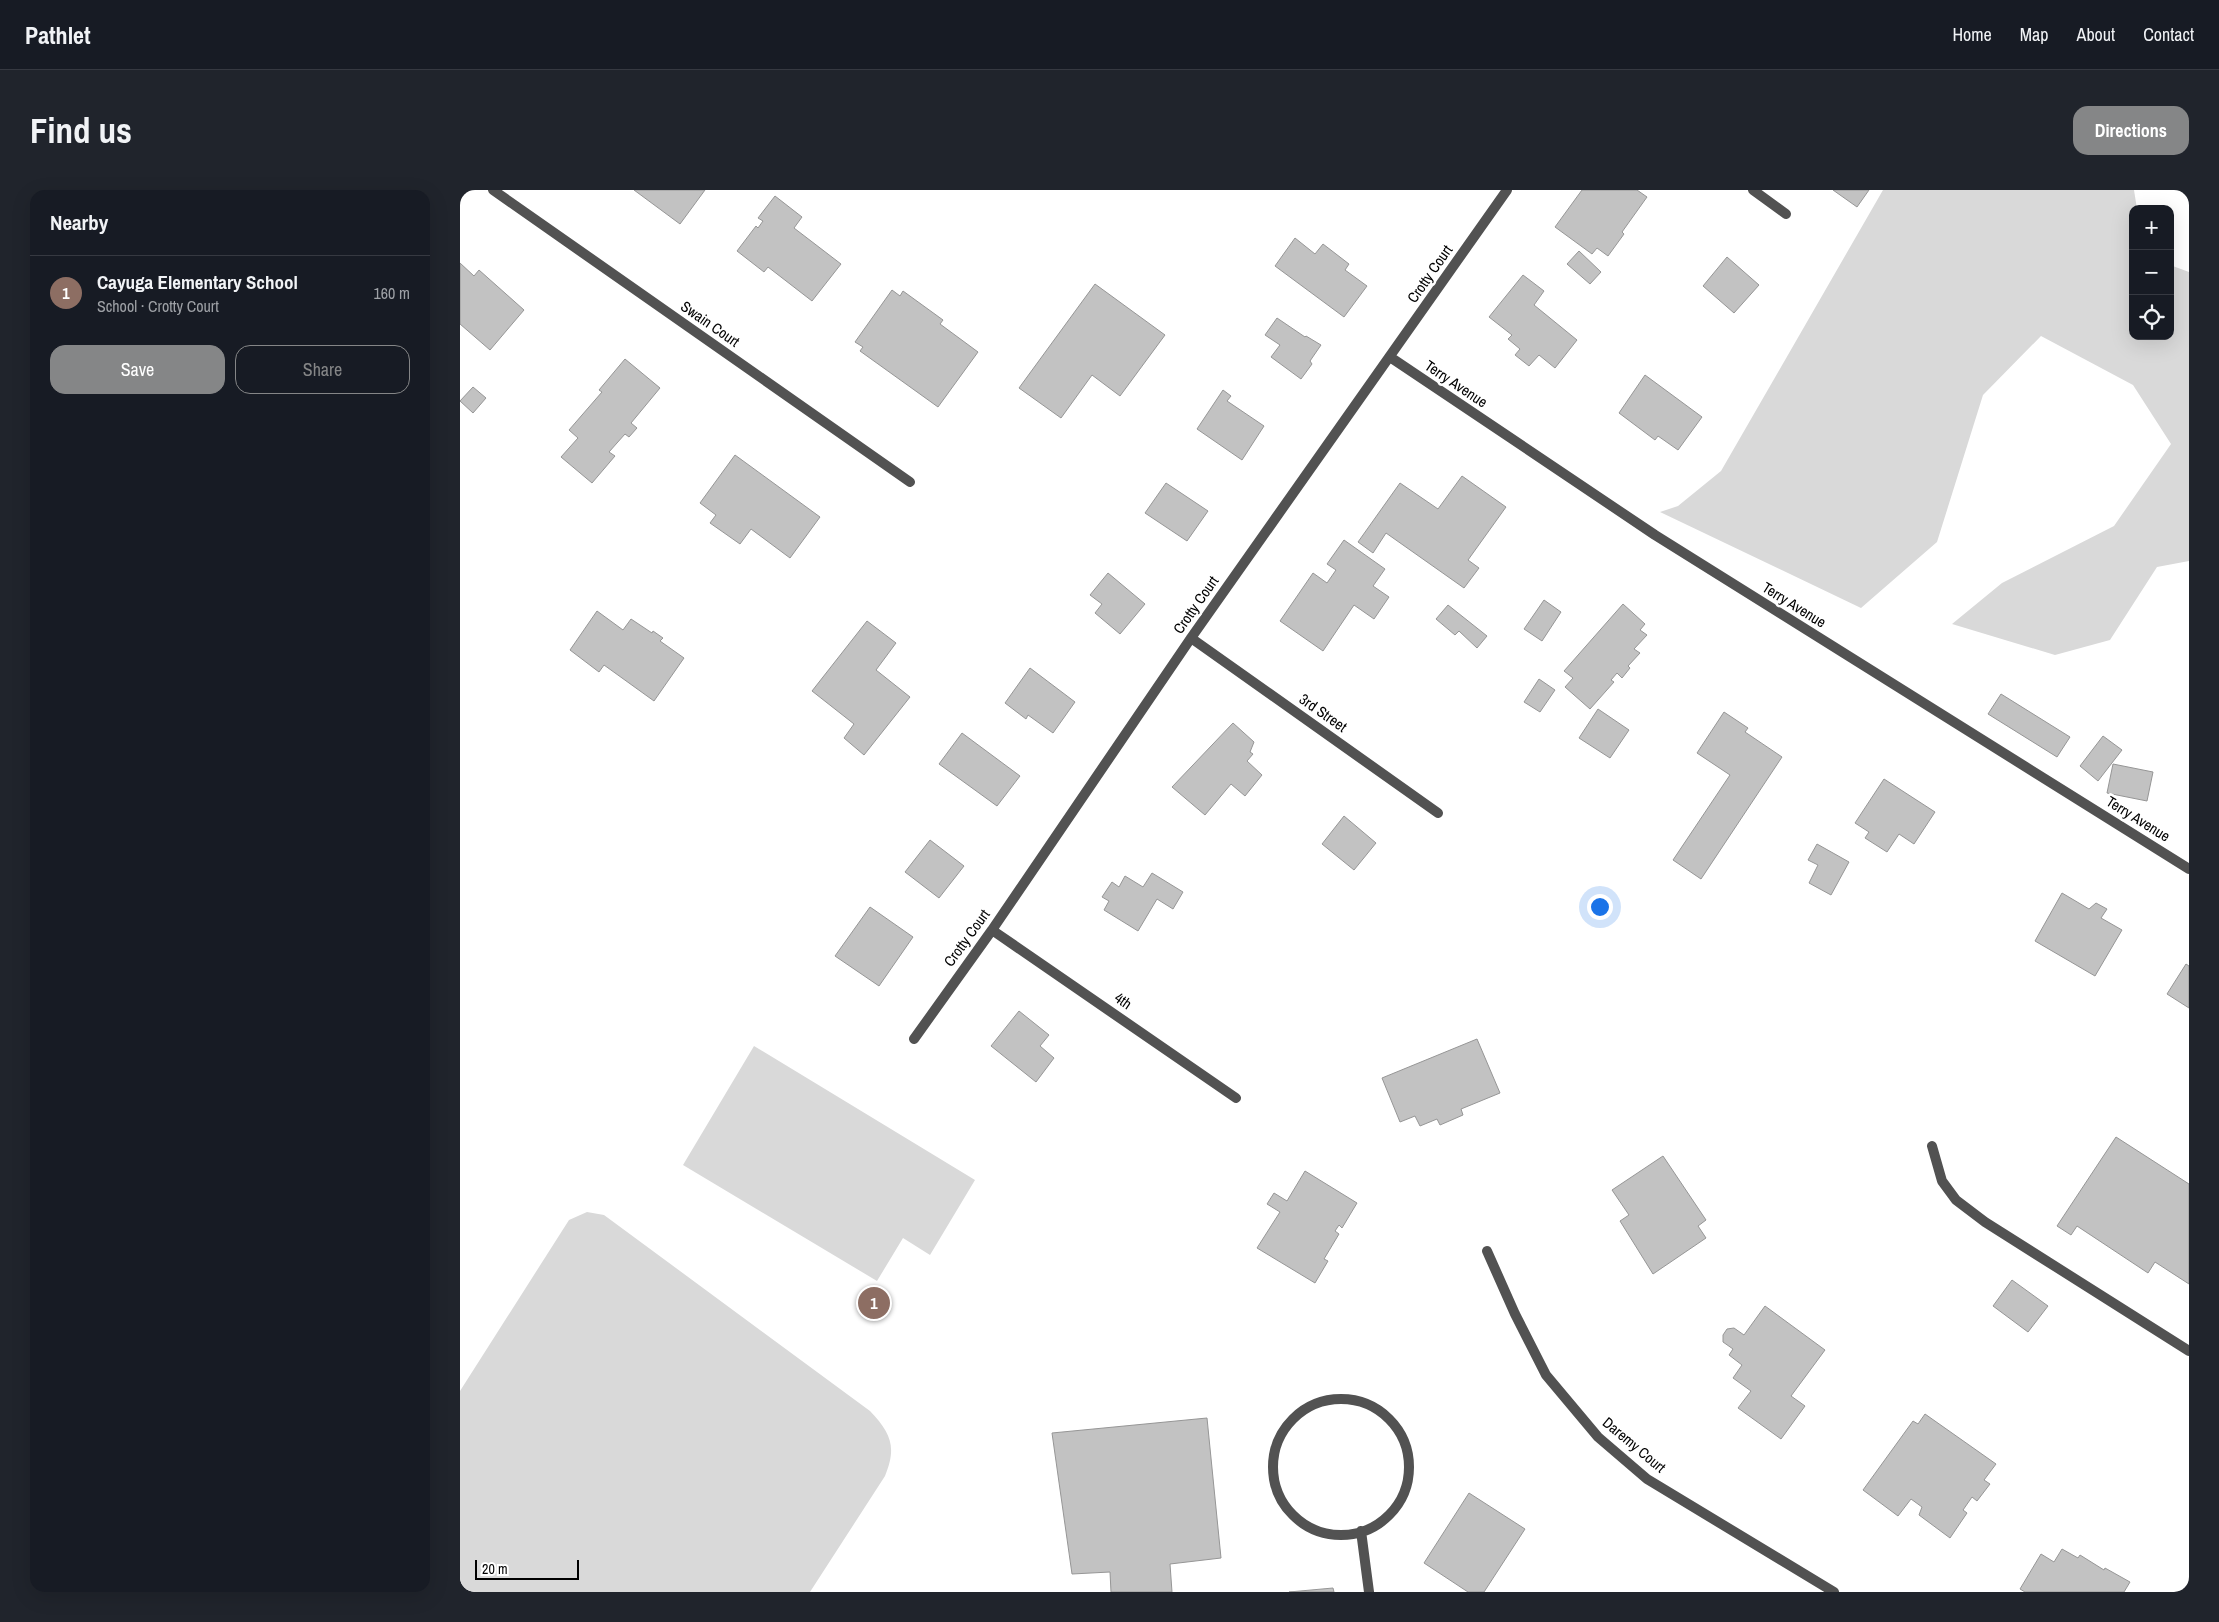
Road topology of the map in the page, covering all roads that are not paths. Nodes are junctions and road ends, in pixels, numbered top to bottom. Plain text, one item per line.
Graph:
1 (493, 190) edge
2 (1507, 190) edge
3 (1754, 190) edge
4 (1786, 214) dead end
5 (1390, 358) junction
6 (910, 482) dead end
7 (1191, 638) junction
8 (1438, 812) dead end
9 (2189, 868) edge
10 (992, 930) junction
11 (914, 1039) dead end
12 (1236, 1098) dead end
13 (1932, 1146) dead end
14 (1487, 1251) dead end
15 (2189, 1351) edge
16 (1361, 1531) junction
17 (1369, 1592) edge
18 (1834, 1592) edge

1 - 6 street, Swain Court
2 - 5 street, Crotty Court
3 - 4 street
5 - 7 street, Crotty Court
5 - 9 street, Terry Avenue
7 - 8 street, 3rd Street
7 - 10 street, Crotty Court
10 - 11 street, Crotty Court
10 - 12 street, 4th
13 - 15 street
14 - 18 street, Daremy Court
16 - 16 street
16 - 17 street

